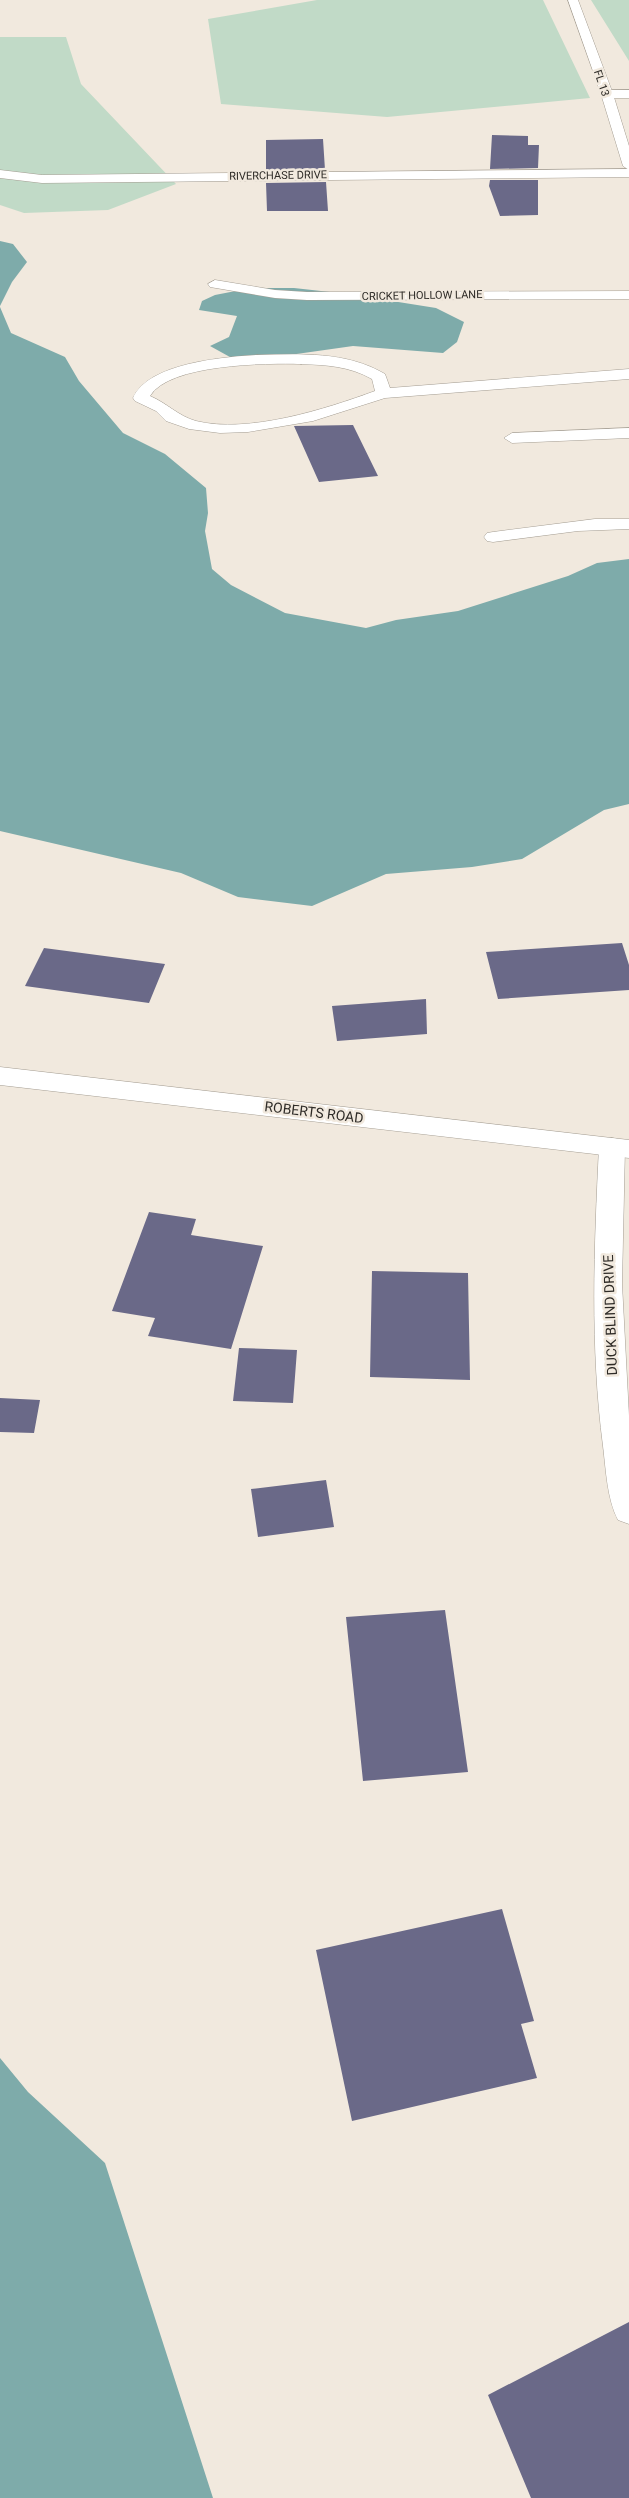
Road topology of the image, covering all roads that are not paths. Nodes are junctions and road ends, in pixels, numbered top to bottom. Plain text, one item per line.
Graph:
1 (573, 0) edge
2 (607, 94) junction
3 (629, 94) edge
4 (626, 148) edge
5 (629, 166) edge
6 (629, 172) edge
7 (0, 174) edge
8 (215, 284) dead end
9 (629, 295) edge
10 (629, 374) edge
11 (383, 393) junction
12 (629, 433) edge
13 (512, 438) dead end
14 (629, 524) edge
15 (494, 537) dead end
16 (0, 1076) edge
17 (620, 1148) edge
18 (629, 1511) edge

1 - 2 street, FL 13
2 - 3 street
2 - 4 street, FL 13
4 - 5 street, FL 13
6 - 7 street, RIVERCHASE DRIVE
8 - 9 street, CRICKET HOLLOW LANE
10 - 11 street
11 - 11 street
12 - 13 street
14 - 15 street
16 - 17 street, ROBERTS ROAD
17 - 18 street, DUCK BLIND DRIVE

